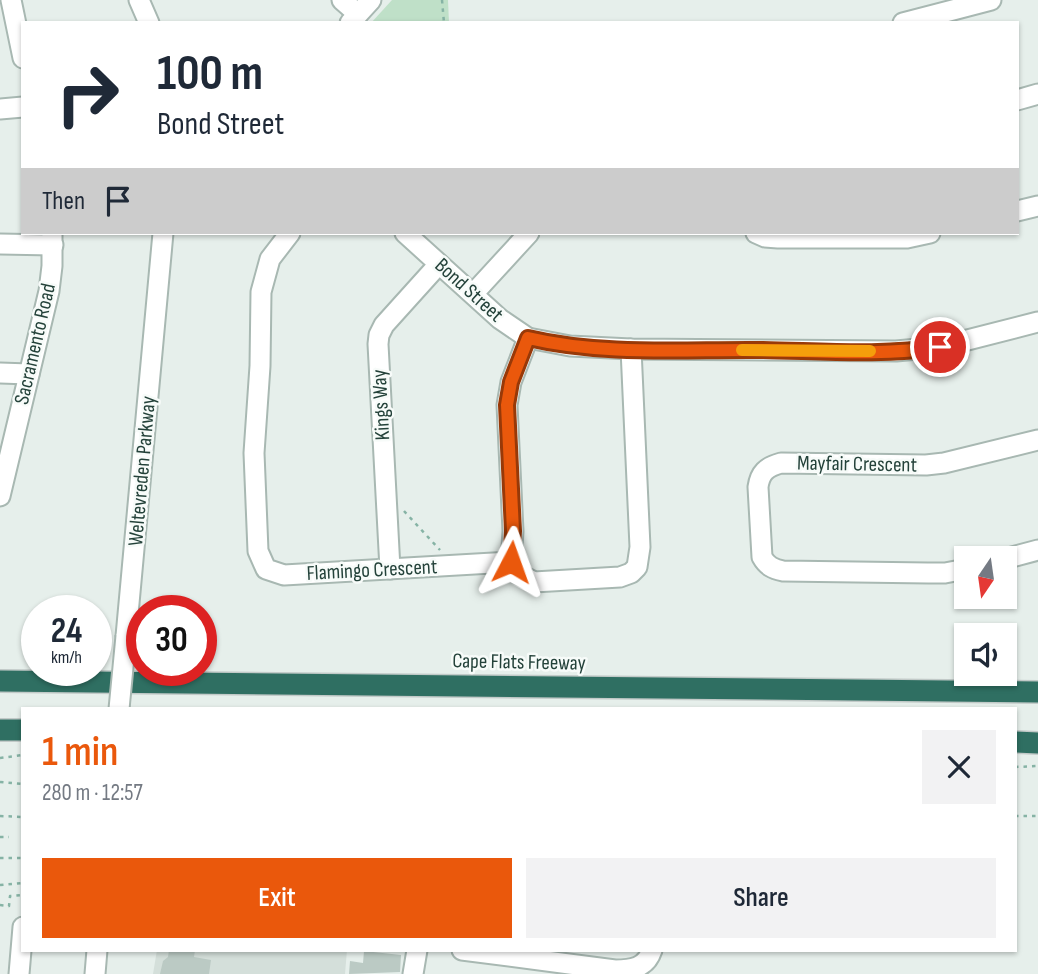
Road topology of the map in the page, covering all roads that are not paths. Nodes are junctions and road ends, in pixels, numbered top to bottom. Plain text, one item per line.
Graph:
1 (11, 0) edge
2 (129, 0) edge
3 (139, 0) edge
4 (342, 0) edge
5 (991, 0) edge
6 (360, 12) edge
7 (134, 21) edge
8 (148, 21) edge
9 (911, 21) edge
10 (21, 48) edge
11 (1038, 94) edge
12 (1019, 99) edge
13 (21, 107) edge
14 (0, 109) edge
15 (1038, 205) edge
16 (1019, 210) edge
17 (162, 235) edge
18 (288, 235) edge
19 (407, 235) edge
20 (527, 235) edge
21 (765, 235) edge
22 (915, 235) edge
23 (52, 239) edge
24 (0, 244) edge
25 (439, 264) junction
26 (473, 294) junction
27 (1038, 322) edge
28 (528, 338) junction
29 (631, 349) junction
30 (0, 373) edge
31 (29, 374) junction
32 (1038, 440) edge
33 (0, 496) edge
34 (1038, 550) edge
35 (1017, 556) edge
36 (511, 562) junction
37 (390, 569) junction
38 (954, 571) edge
39 (0, 681) edge
40 (1038, 692) edge
41 (119, 707) edge
42 (0, 730) edge
43 (21, 730) edge
44 (1017, 743) edge
45 (1038, 743) edge
46 (21, 950) edge
47 (97, 952) edge
48 (417, 952) edge
49 (469, 952) edge
50 (651, 952) edge
51 (521, 966) edge
52 (615, 972) edge
53 (19, 974) edge
54 (95, 974) edge
55 (414, 974) edge

1 - 10 street
2 - 7 street
3 - 8 street
4 - 6 street
5 - 9 street
11 - 12 street
13 - 14 street
15 - 16 street
17 - 41 street, Weltevreden Parkway, bridge
18 - 37 street, Flamingo Crescent
19 - 25 street, Bond Street
20 - 26 street
21 - 22 street
23 - 24 street
23 - 31 street, Sacramento Road
25 - 26 street, Bond Street
25 - 37 street, Kings Way
26 - 28 street, Bond Street
27 - 29 street, Bond Street
28 - 29 street, Bond Street
28 - 36 street
29 - 36 street
30 - 31 street
31 - 33 street, Sacramento Road
32 - 38 street, Mayfair Crescent
34 - 35 street
36 - 37 street, Flamingo Crescent
39 - 40 highway, Cape Flats Freeway
42 - 43 highway
44 - 45 highway
46 - 53 street
47 - 54 street
48 - 55 street
49 - 51 street
50 - 52 street
51 - 52 street

